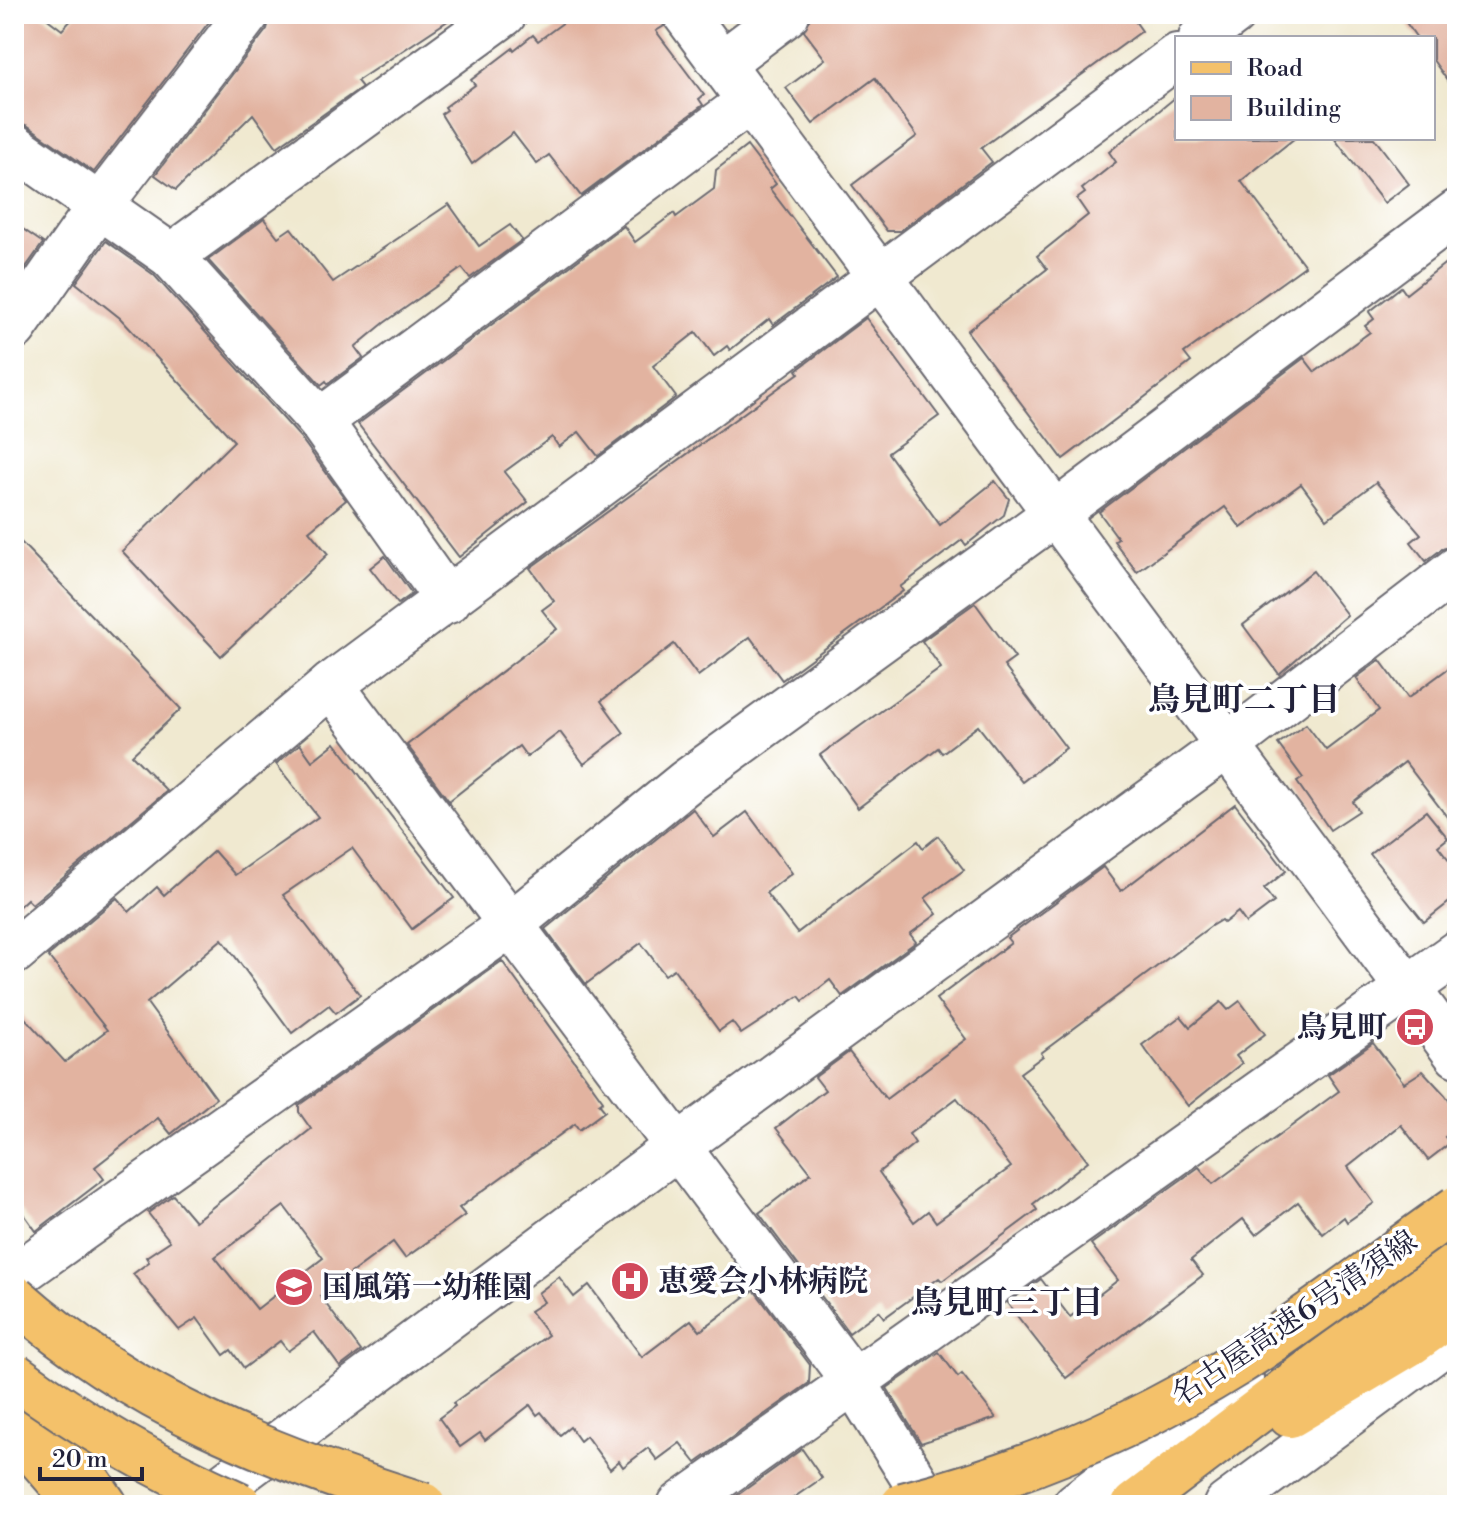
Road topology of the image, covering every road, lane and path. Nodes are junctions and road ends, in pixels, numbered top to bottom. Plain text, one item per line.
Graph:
1 (247, 14) edge
2 (504, 14) edge
3 (685, 14) edge
4 (787, 14) edge
5 (1233, 14) edge
6 (1204, 36) edge
7 (1175, 58) edge
8 (722, 63) junction
9 (750, 101) junction
10 (14, 146) edge
11 (98, 208) junction
12 (1457, 212) edge
13 (171, 256) junction
14 (881, 278) junction
15 (14, 328) edge
16 (320, 421) junction
17 (1056, 513) junction
18 (1457, 569) edge
19 (448, 601) junction
20 (331, 685) junction
21 (1228, 745) junction
22 (511, 924) junction
23 (14, 952) edge
24 (1457, 953) edge
25 (1409, 989) junction
26 (1457, 1055) edge
27 (677, 1147) junction
28 (1457, 1210) edge
29 (1457, 1260) edge
30 (14, 1277) edge
31 (14, 1297) edge
32 (1457, 1310) edge
33 (1457, 1334) edge
34 (14, 1375) edge
35 (852, 1379) junction
36 (14, 1429) edge
37 (80, 1505) edge
38 (105, 1505) edge
39 (197, 1505) edge
40 (240, 1505) edge
41 (423, 1505) edge
42 (680, 1505) edge
43 (903, 1505) edge
44 (930, 1505) edge
45 (1075, 1505) edge
46 (1104, 1505) edge
47 (1134, 1505) edge
48 (1226, 1505) edge

1 - 11 street
2 - 13 street
3 - 8 street
4 - 8 street
5 - 6 street
7 - 14 street
8 - 9 street
9 - 14 street
9 - 16 street
10 - 11 street
11 - 13 street
11 - 15 street
12 - 17 street
13 - 16 street
14 - 17 street
14 - 19 street
16 - 19 street
17 - 21 street
17 - 22 street
18 - 21 street
19 - 20 street
20 - 22 street
20 - 23 street
21 - 25 street
21 - 27 street
22 - 27 street
22 - 30 street
24 - 25 street
25 - 26 street
25 - 35 street
27 - 35 street
27 - 39 street
28 - 43 main road, 名古屋高速6号清須線, bridge
28 - 45 street
29 - 47 main road
31 - 41 main road, bridge
32 - 46 main road
33 - 48 street
34 - 38 main road
34 - 40 main road, bridge
35 - 42 street
35 - 44 street
36 - 37 main road

